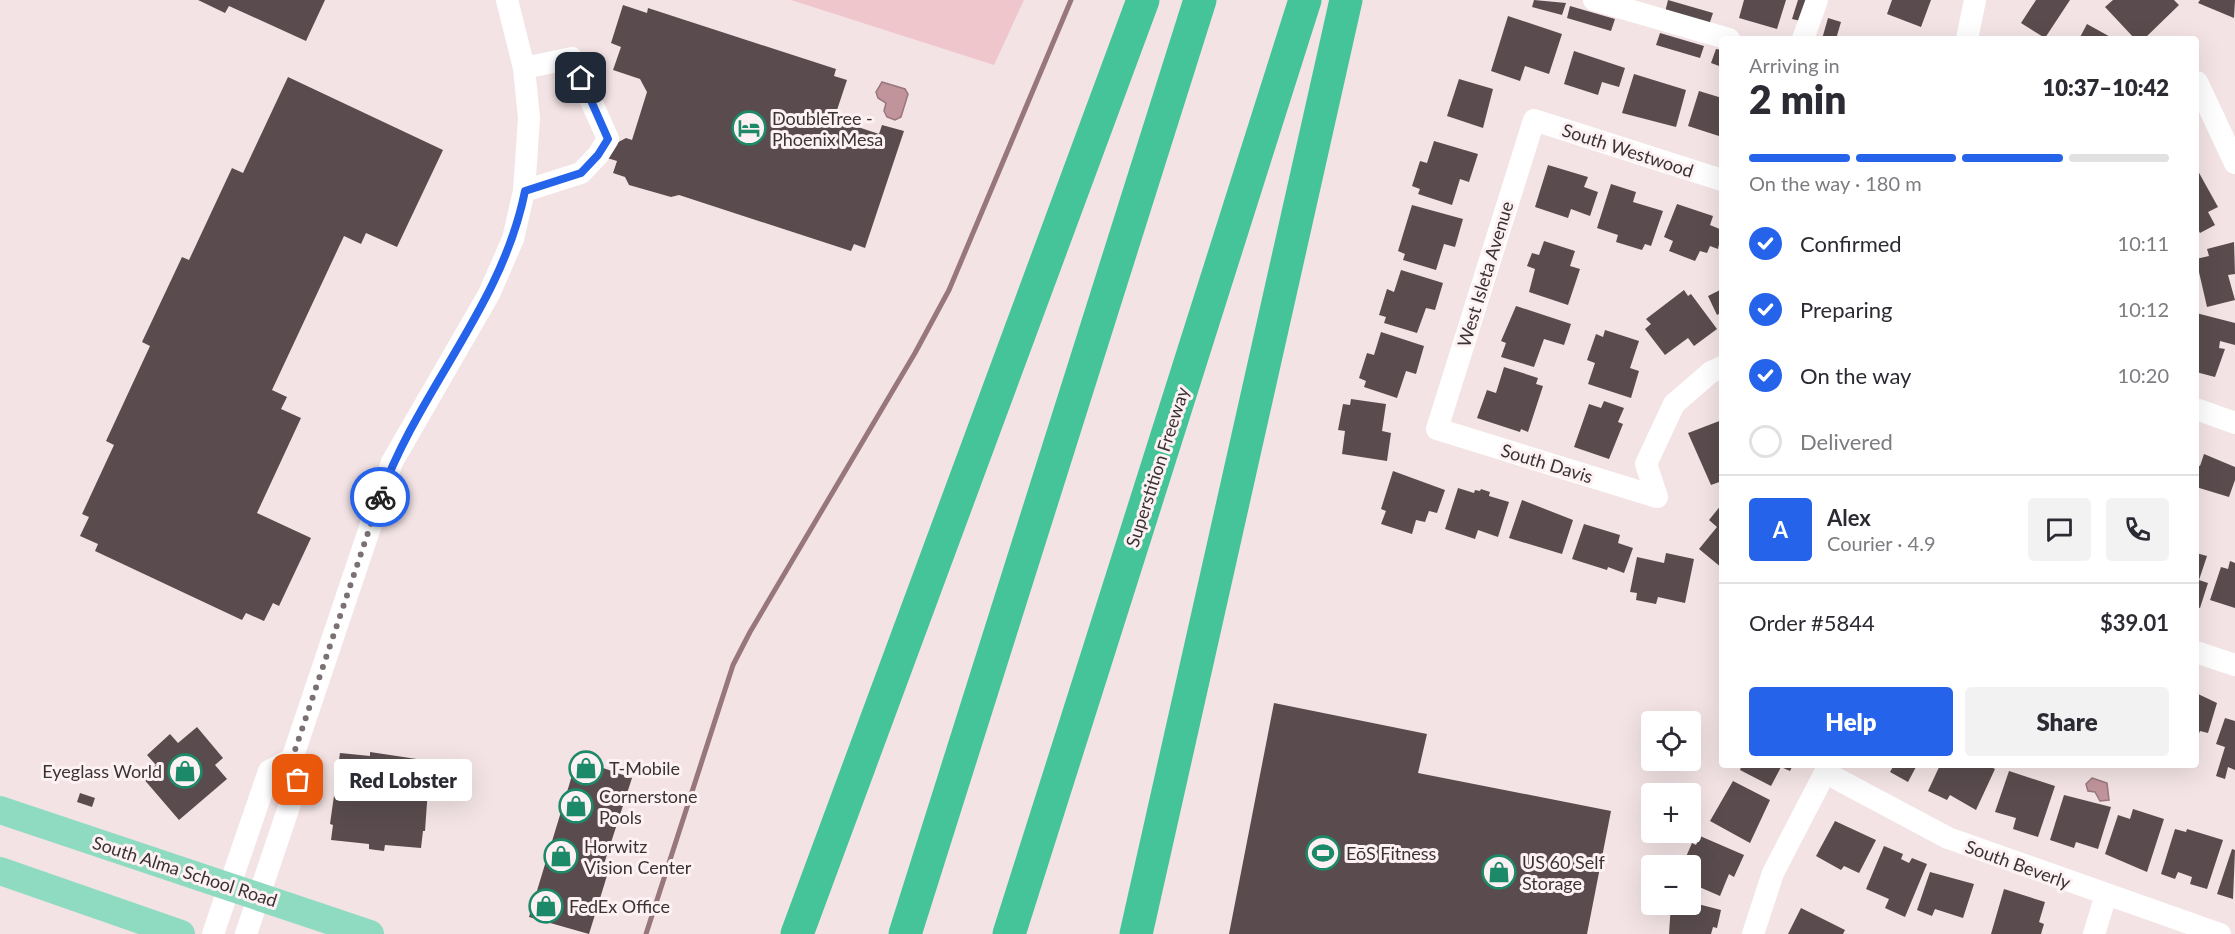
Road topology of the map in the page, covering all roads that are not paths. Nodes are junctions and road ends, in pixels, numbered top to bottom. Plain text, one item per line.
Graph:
1 (507, 0) edge
2 (1143, 0) edge
3 (1200, 0) edge
4 (1305, 0) edge
5 (1346, 0) edge
6 (1594, 0) edge
7 (1817, 0) edge
8 (1975, 0) edge
9 (1719, 36) edge
10 (1804, 36) edge
11 (1968, 36) edge
12 (524, 68) junction
13 (2199, 86) edge
14 (1534, 120) joint
15 (2235, 163) edge
16 (1719, 179) edge
17 (525, 191) junction
18 (1719, 368) edge
19 (2199, 410) edge
20 (2235, 423) edge
21 (1437, 429) joint
22 (2199, 653) edge
23 (2235, 665) edge
24 (292, 759) junction
25 (1828, 769) edge
26 (0, 810) edge
27 (0, 871) edge
28 (230, 885) junction
29 (260, 895) junction
30 (2106, 895) junction
31 (181, 934) edge
32 (213, 934) edge
33 (246, 934) edge
34 (370, 934) edge
35 (797, 934) edge
36 (905, 934) edge
37 (1009, 934) edge
38 (1136, 934) edge
39 (1753, 934) edge
40 (2094, 934) edge
41 (2220, 934) edge

1 - 12 street
2 - 35 highway
3 - 36 highway
4 - 37 highway, Superstition Freeway
5 - 38 highway
6 - 9 street
7 - 10 street
8 - 11 street
12 - 17 street
12 - 17 street
13 - 15 street
14 - 16 street, South Westwood
14 - 21 street, West Isleta Avenue
17 - 24 street
18 - 21 street, South Davis
19 - 20 street
22 - 23 street
24 - 28 street
24 - 29 street
25 - 30 street, South Beverly
25 - 39 street
26 - 28 main road, South Alma School Road
27 - 31 main road
28 - 29 main road, South Alma School Road
28 - 32 street
29 - 33 street
29 - 34 main road, South Alma School Road
30 - 40 street
30 - 41 street, South Beverly

